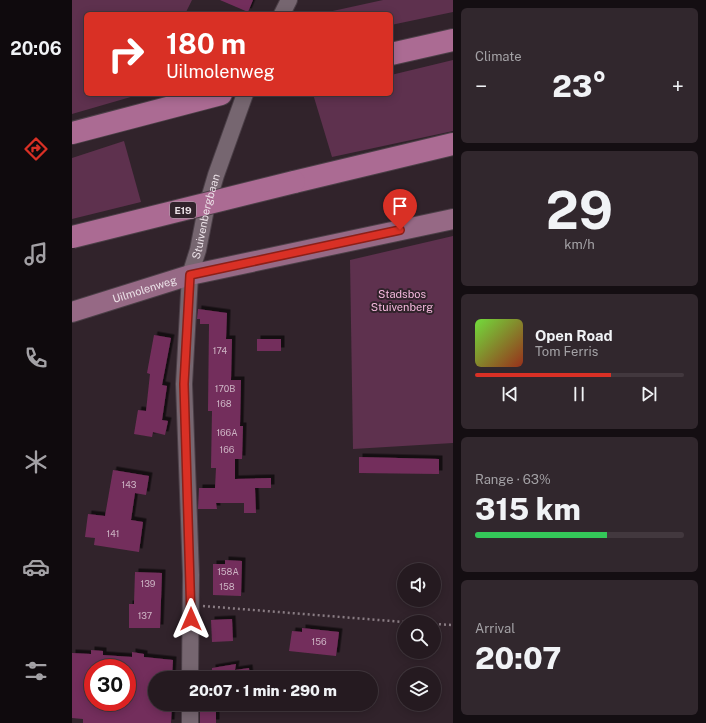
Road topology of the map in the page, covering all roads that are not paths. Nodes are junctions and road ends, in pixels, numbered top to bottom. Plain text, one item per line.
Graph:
1 (289, 0) edge
2 (283, 12) edge
3 (453, 40) edge
4 (393, 54) edge
5 (213, 96) edge
6 (244, 96) edge
7 (72, 133) edge
8 (453, 144) edge
9 (453, 219) edge
10 (72, 237) edge
11 (190, 275) junction
12 (72, 312) edge
13 (190, 671) edge
14 (190, 711) edge
15 (190, 723) edge

1 - 2 street
3 - 4 highway
5 - 7 highway
6 - 11 street, Stuivenbergbaan
8 - 10 highway, E19, bridge
9 - 11 main road, Uilmolenweg
11 - 12 main road, Uilmolenweg
11 - 13 street, Stuivenbergbaan
14 - 15 street

